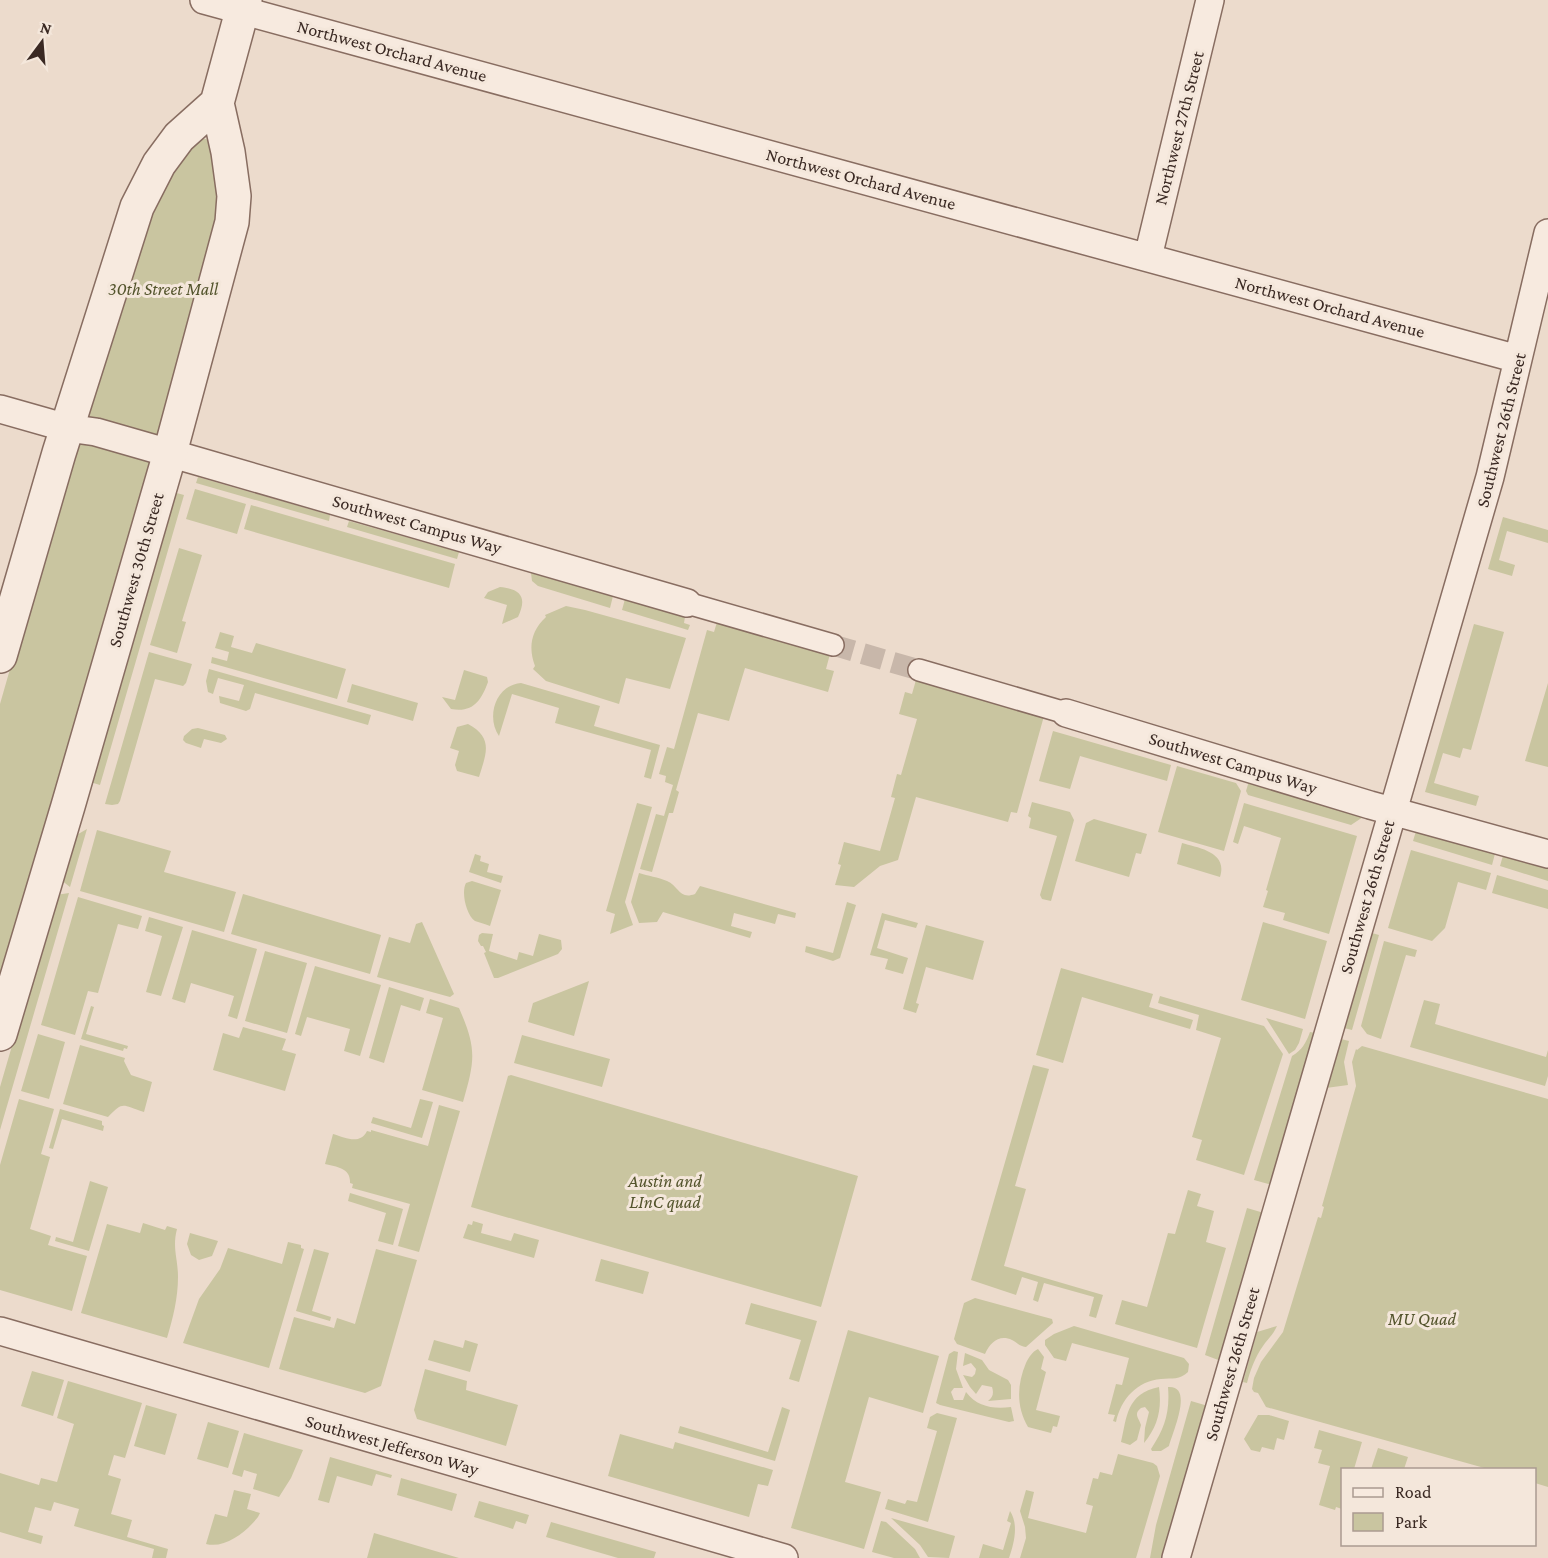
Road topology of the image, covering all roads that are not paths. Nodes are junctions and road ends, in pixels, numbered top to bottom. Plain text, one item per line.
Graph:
1 (204, 0) edge
2 (1210, 0) edge
3 (244, 6) edge
4 (217, 103) junction
5 (1548, 233) edge
6 (1148, 256) junction
7 (1518, 359) junction
8 (0, 409) edge
9 (67, 428) junction
10 (170, 453) junction
11 (687, 603) joint
12 (833, 645) tunnel mouth
13 (0, 656) edge
14 (919, 670) tunnel mouth
15 (1066, 713) joint
16 (1392, 811) junction
17 (1548, 854) edge
18 (0, 1034) edge
19 (0, 1331) edge
20 (784, 1558) edge
21 (1176, 1558) edge

1 - 3 street, Northwest Orchard Avenue
2 - 6 street, Northwest 27th Street
3 - 4 street, Southwest 30th Street
3 - 6 street, Northwest Orchard Avenue
4 - 9 street
4 - 10 street, Southwest 30th Street
5 - 7 street, Southwest 26th Street
6 - 7 street, Northwest Orchard Avenue
7 - 16 street, Southwest 26th Street
8 - 9 street, Southwest Campus Way
9 - 10 street, Southwest Campus Way
9 - 13 street
10 - 11 street, Southwest Campus Way
10 - 18 street, Southwest 30th Street
11 - 12 street, Southwest Campus Way
14 - 15 street, Southwest Campus Way
15 - 16 street, Southwest Campus Way
16 - 17 street, Southwest Campus Way
16 - 21 street, Southwest 26th Street
19 - 20 street, Southwest Jefferson Way

